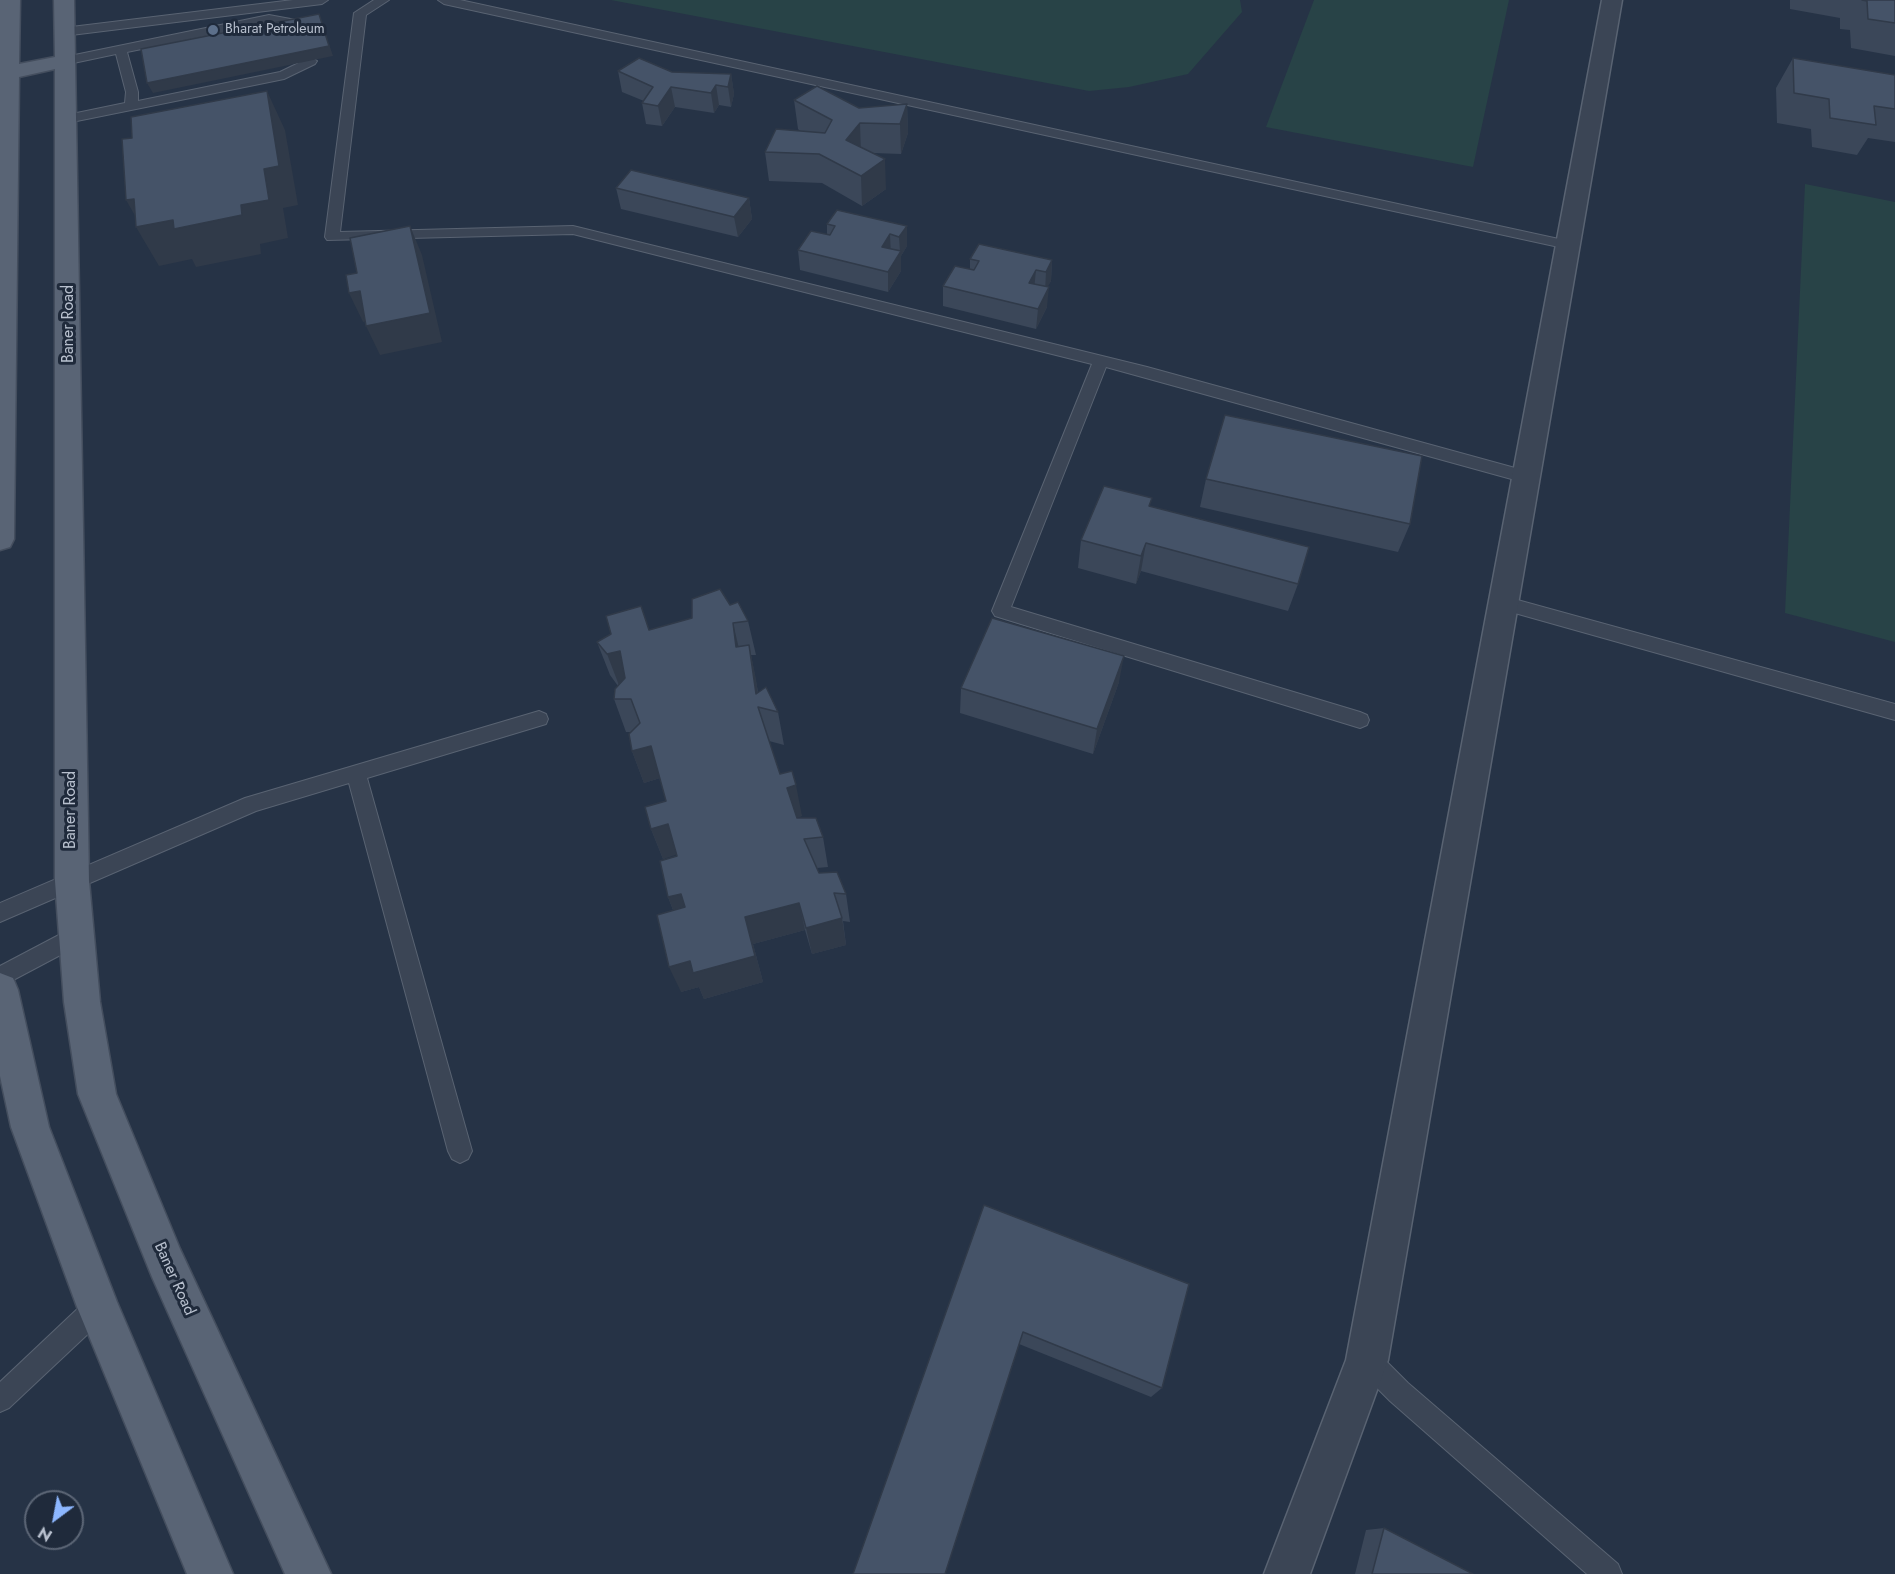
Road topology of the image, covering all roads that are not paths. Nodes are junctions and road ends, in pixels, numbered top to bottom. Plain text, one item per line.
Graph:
1 (10, 0) edge
2 (322, 0) edge
3 (383, 0) edge
4 (444, 0) edge
5 (1612, 0) edge
6 (300, 29) edge
7 (63, 31) edge
8 (121, 51) junction
9 (311, 61) edge
10 (9, 73) junction
11 (131, 106) junction
12 (67, 119) junction
13 (1568, 244) junction
14 (1101, 360) junction
15 (1526, 477) junction
16 (0, 539) edge
17 (1503, 603) junction
18 (1895, 712) edge
19 (539, 719) dead end
20 (1360, 720) dead end
21 (356, 773) junction
22 (72, 881) junction
23 (0, 913) edge
24 (76, 936) junction
25 (0, 977) edge
26 (0, 990) edge
27 (460, 1151) dead end
28 (98, 1307) junction
29 (1366, 1360) junction
30 (0, 1399) edge
31 (210, 1574) edge
32 (308, 1574) edge
33 (1287, 1574) edge
34 (1608, 1574) edge

1 - 10 main road
2 - 7 lane
3 - 14 lane
4 - 13 lane
5 - 13 street
6 - 8 lane
7 - 8 lane
7 - 10 main road
7 - 12 main road, Baner Road
8 - 11 lane
9 - 11 lane
10 - 16 main road
11 - 12 lane
12 - 22 main road, Baner Road
13 - 15 street
14 - 15 lane
14 - 20 lane
15 - 17 street
17 - 18 lane
17 - 29 street
19 - 21 lane
21 - 22 lane
21 - 27 lane
22 - 23 lane
22 - 24 main road, Baner Road
24 - 25 lane
24 - 32 main road, Baner Road
26 - 28 main road
28 - 30 lane
28 - 31 main road
29 - 33 street
29 - 34 lane

